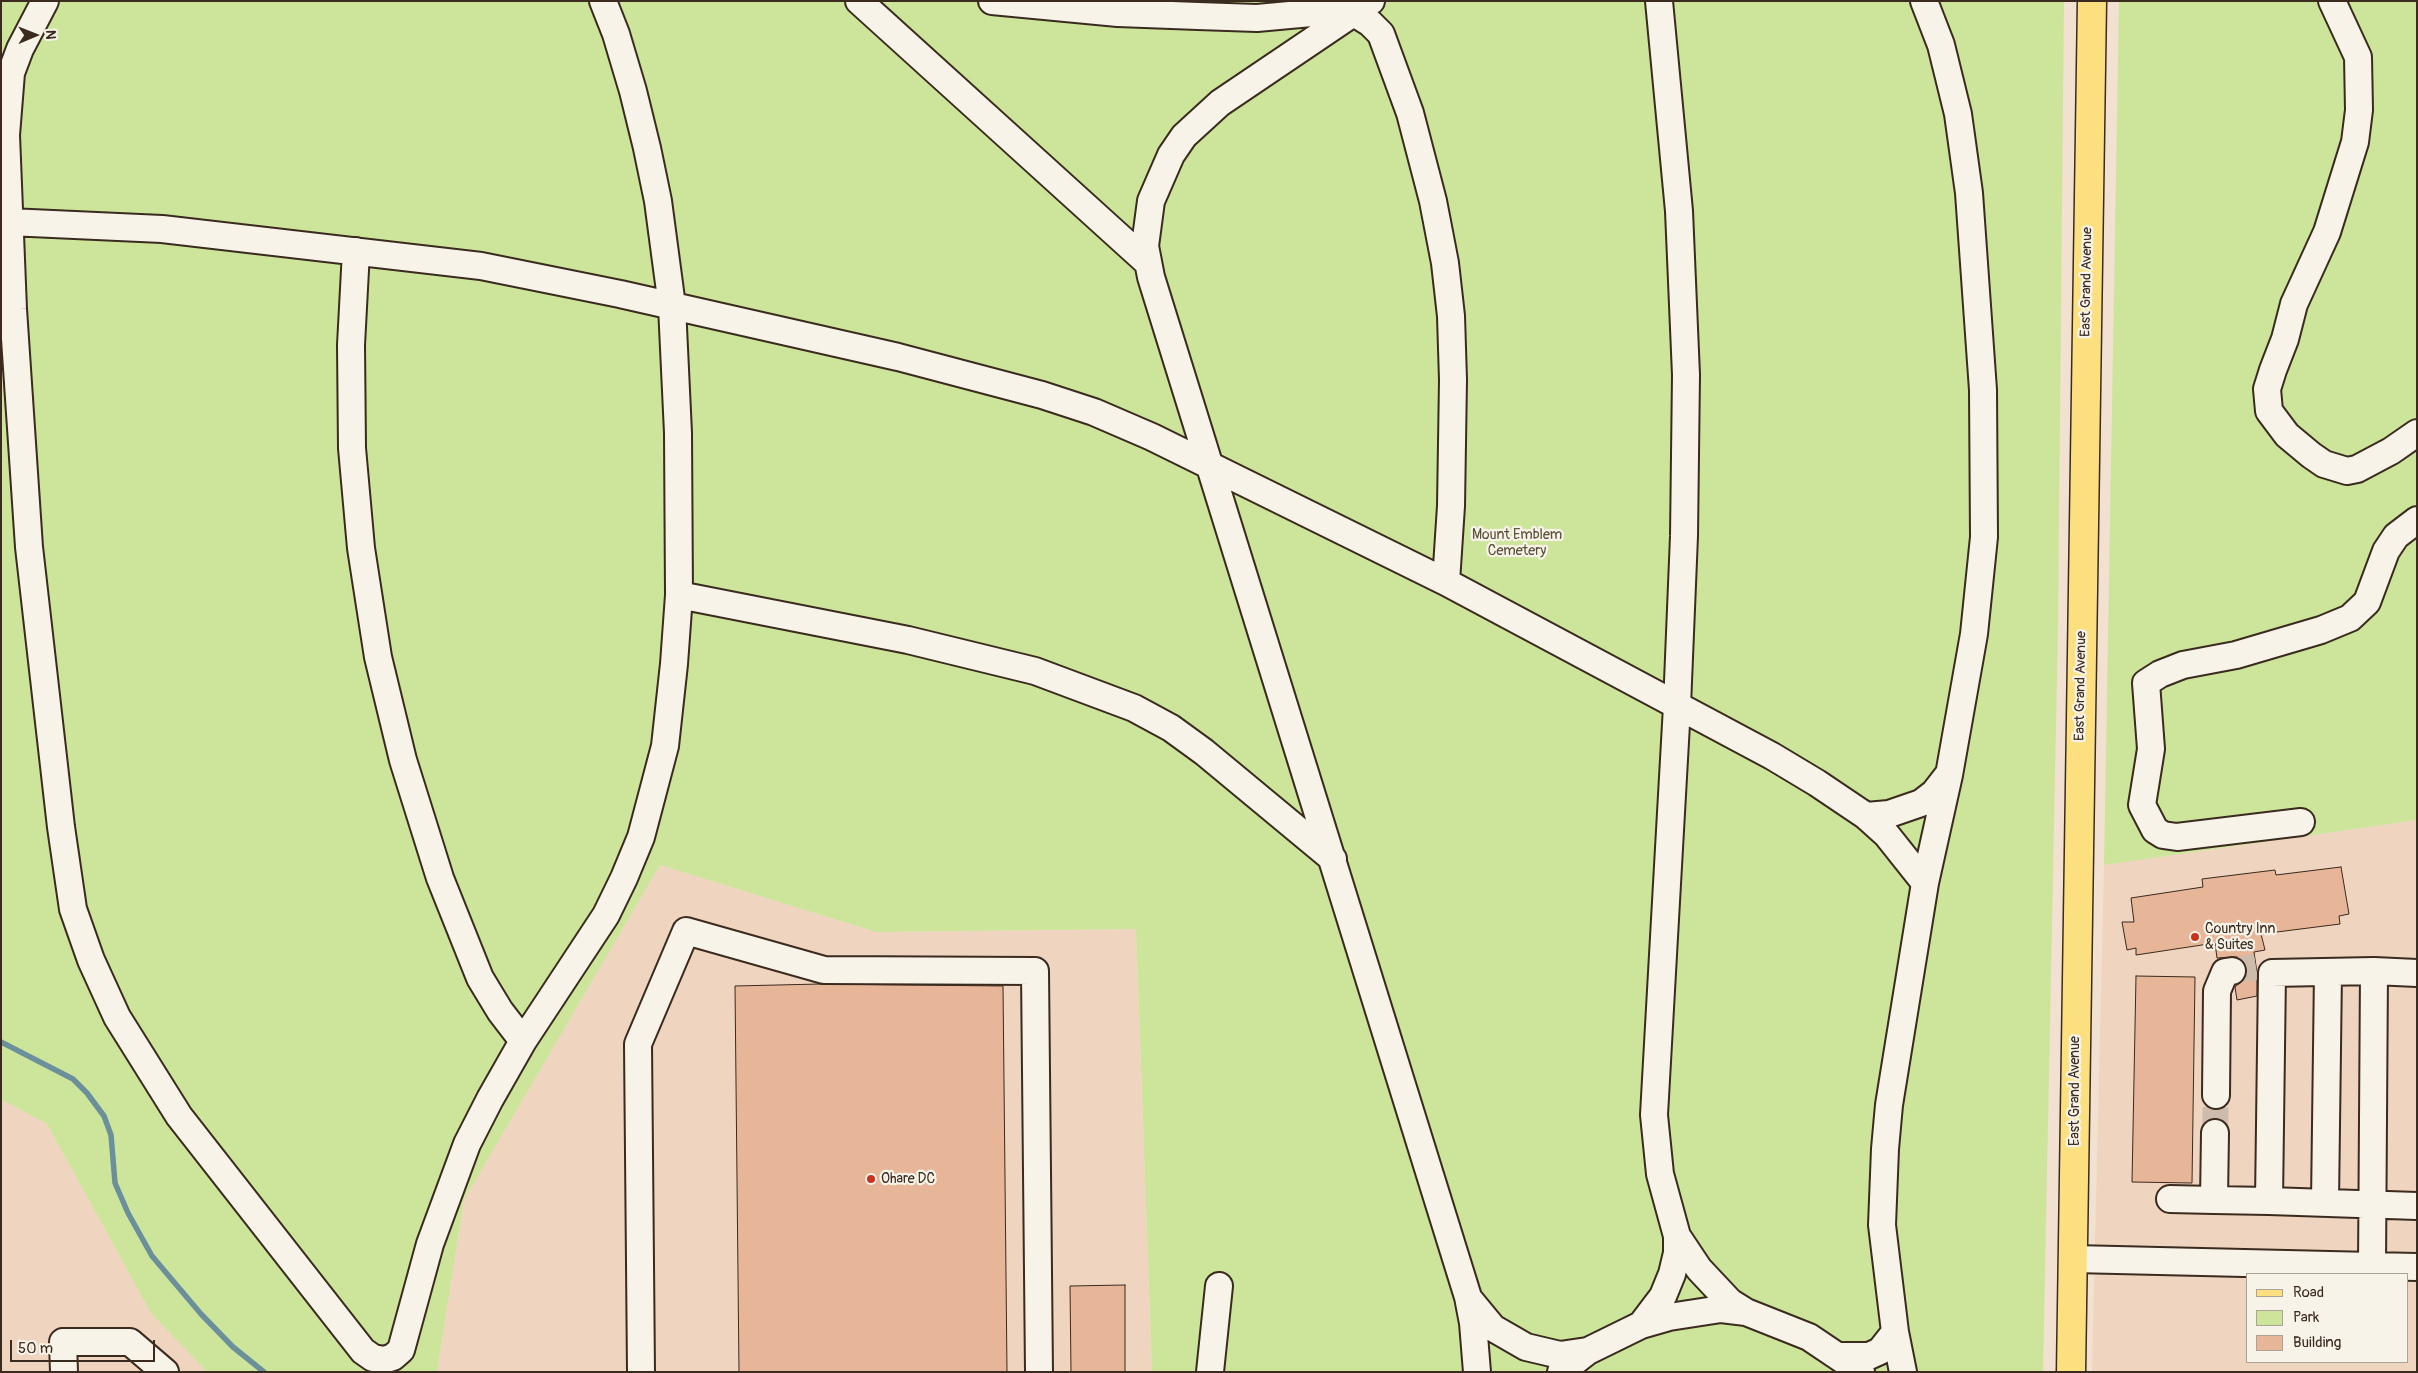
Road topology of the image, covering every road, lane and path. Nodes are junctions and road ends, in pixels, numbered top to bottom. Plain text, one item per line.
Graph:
1 (45, 1) edge
2 (859, 1) edge
3 (992, 1) edge
4 (1659, 1) edge
5 (1924, 1) edge
6 (2092, 1) edge
7 (2332, 1) edge
8 (606, 3) edge
9 (1362, 7) edge
10 (9, 222) junction
11 (356, 250) junction
12 (1147, 262) junction
13 (672, 306) junction
14 (2417, 433) edge
15 (1209, 464) junction
16 (2417, 520) edge
17 (1446, 582) junction
18 (678, 594) junction
19 (1678, 706) junction
20 (1949, 775) junction
21 (1866, 816) junction
22 (2301, 822) dead end
23 (1333, 859) junction
24 (1925, 883) junction
25 (2254, 970) junction
26 (2374, 971) junction
27 (2328, 972) junction
28 (2417, 973) edge
29 (523, 1041) junction
30 (2216, 1095) tunnel mouth
31 (2215, 1133) tunnel mouth
32 (2170, 1199) dead end
33 (2214, 1200) junction
34 (2269, 1200) junction
35 (2325, 1202) junction
36 (2373, 1205) junction
37 (2417, 1206) edge
38 (1677, 1236) junction
39 (2074, 1259) junction
40 (2372, 1266) junction
41 (2417, 1267) edge
42 (1219, 1286) dead end
43 (1468, 1297) junction
44 (1746, 1312) junction
45 (1640, 1325) junction
46 (1895, 1332) junction
47 (1588, 1350) junction
48 (1851, 1364) edge
49 (64, 1372) edge
50 (165, 1372) edge
51 (641, 1372) edge
52 (1039, 1372) edge
53 (1210, 1372) edge
54 (1477, 1372) edge
55 (1561, 1372) edge
56 (1903, 1372) edge
57 (2071, 1372) edge

1 - 10 lane
2 - 12 lane
3 - 9 lane
4 - 19 lane
5 - 20 lane
6 - 39 main road, East Grand Avenue
7 - 14 lane
8 - 13 lane
9 - 12 lane
9 - 17 lane
10 - 11 lane
10 - 29 lane
11 - 13 lane
11 - 29 lane
12 - 15 lane
13 - 15 lane
13 - 18 lane
15 - 17 lane
15 - 23 lane
16 - 22 lane
17 - 19 lane
18 - 23 lane
18 - 29 lane
19 - 21 lane
19 - 38 lane
20 - 21 lane
20 - 24 lane
21 - 24 lane
23 - 43 lane
24 - 46 lane
25 - 27 lane
25 - 30 lane
25 - 34 lane
26 - 27 lane
26 - 28 lane
26 - 36 lane
27 - 35 lane
31 - 33 lane
32 - 33 lane
33 - 34 lane
34 - 35 lane
35 - 36 lane
36 - 37 lane
36 - 40 lane
38 - 44 lane
38 - 45 lane
39 - 40 lane
39 - 57 main road, East Grand Avenue
40 - 41 lane
42 - 53 lane
43 - 47 lane
43 - 54 lane
44 - 45 lane
44 - 48 lane
45 - 47 lane
46 - 48 lane
46 - 56 lane
47 - 55 lane
49 - 50 lane
51 - 52 lane

